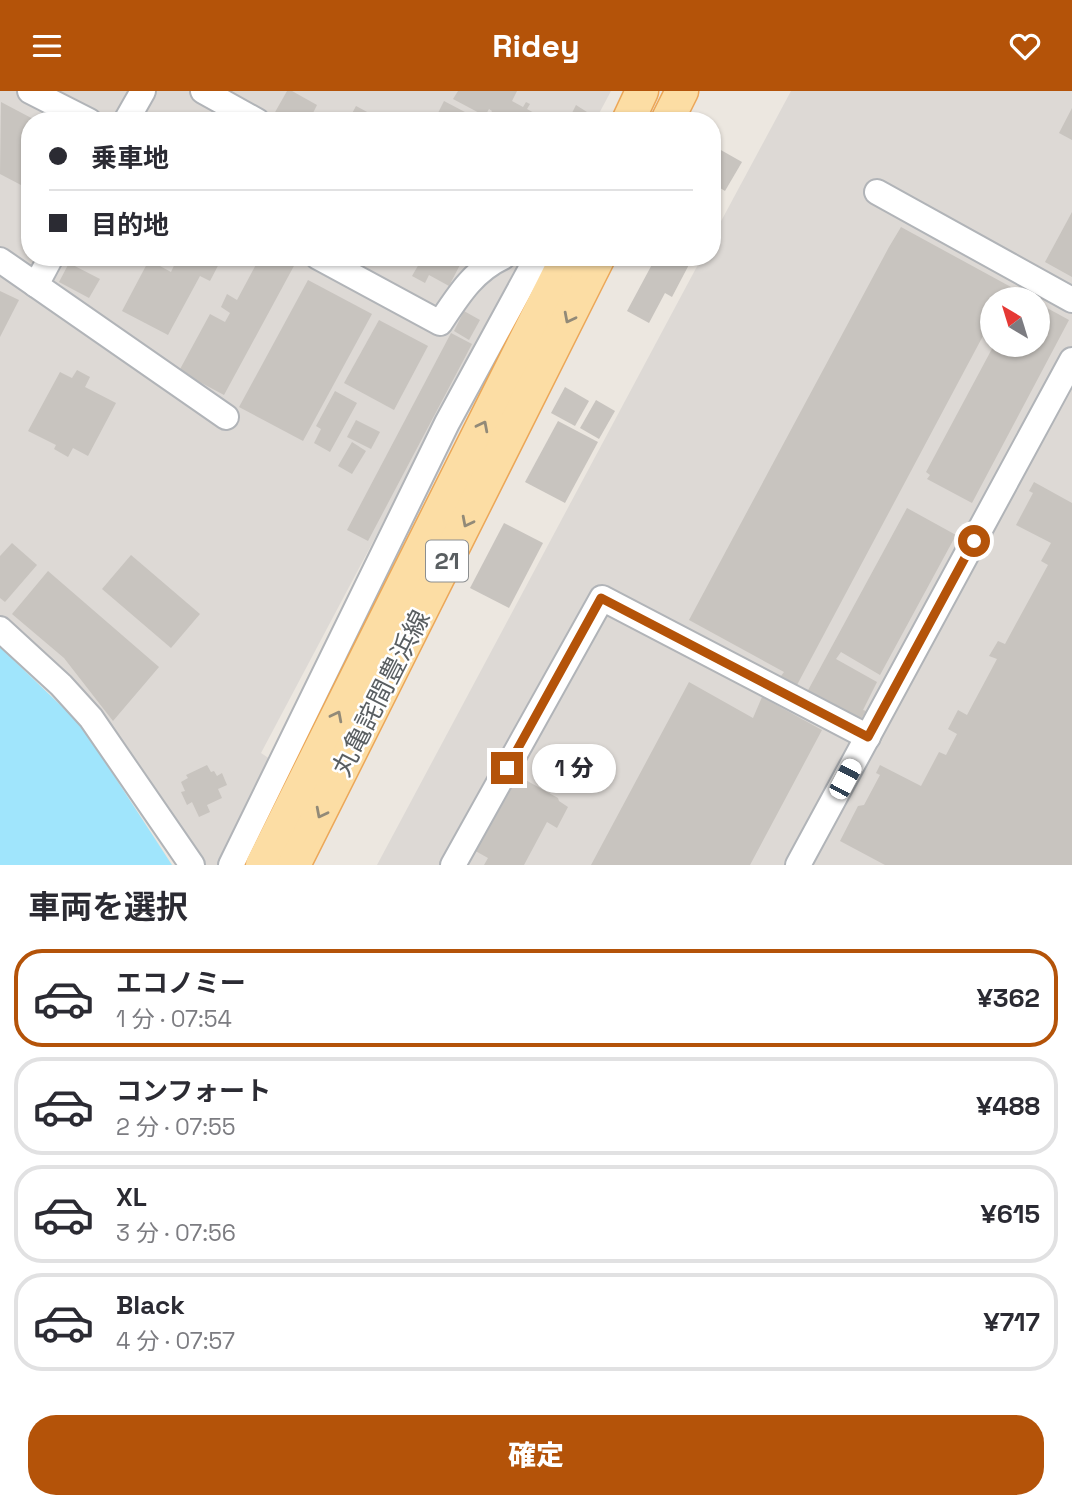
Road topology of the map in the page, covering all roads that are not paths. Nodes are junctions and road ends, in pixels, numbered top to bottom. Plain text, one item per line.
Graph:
1 (30, 91) edge
2 (143, 91) edge
3 (203, 91) edge
4 (642, 91) edge
5 (682, 91) edge
6 (71, 112) edge
7 (132, 112) edge
8 (241, 112) edge
9 (632, 112) edge
10 (672, 112) edge
11 (877, 192) dead end
12 (0, 260) edge
13 (46, 266) edge
14 (335, 266) edge
15 (486, 266) edge
16 (552, 269) edge
17 (36, 285) junction
18 (1072, 300) edge
19 (1070, 368) edge
20 (226, 417) dead end
21 (0, 629) edge
22 (868, 737) junction
23 (192, 865) edge
24 (230, 865) edge
25 (262, 865) edge
26 (295, 865) edge
27 (453, 865) edge
28 (799, 865) edge

1 - 6 street
2 - 7 street
3 - 8 street
4 - 9 main road
5 - 10 main road
11 - 18 street
12 - 17 street
13 - 17 street
14 - 15 street
16 - 24 street
25 -> 16 main road, 丸亀詫間豊浜線 / 21
16 -> 26 main road, 丸亀詫間豊浜線 / 21
17 - 20 street
19 - 22 street
21 - 23 street
22 - 27 street
22 - 28 street

